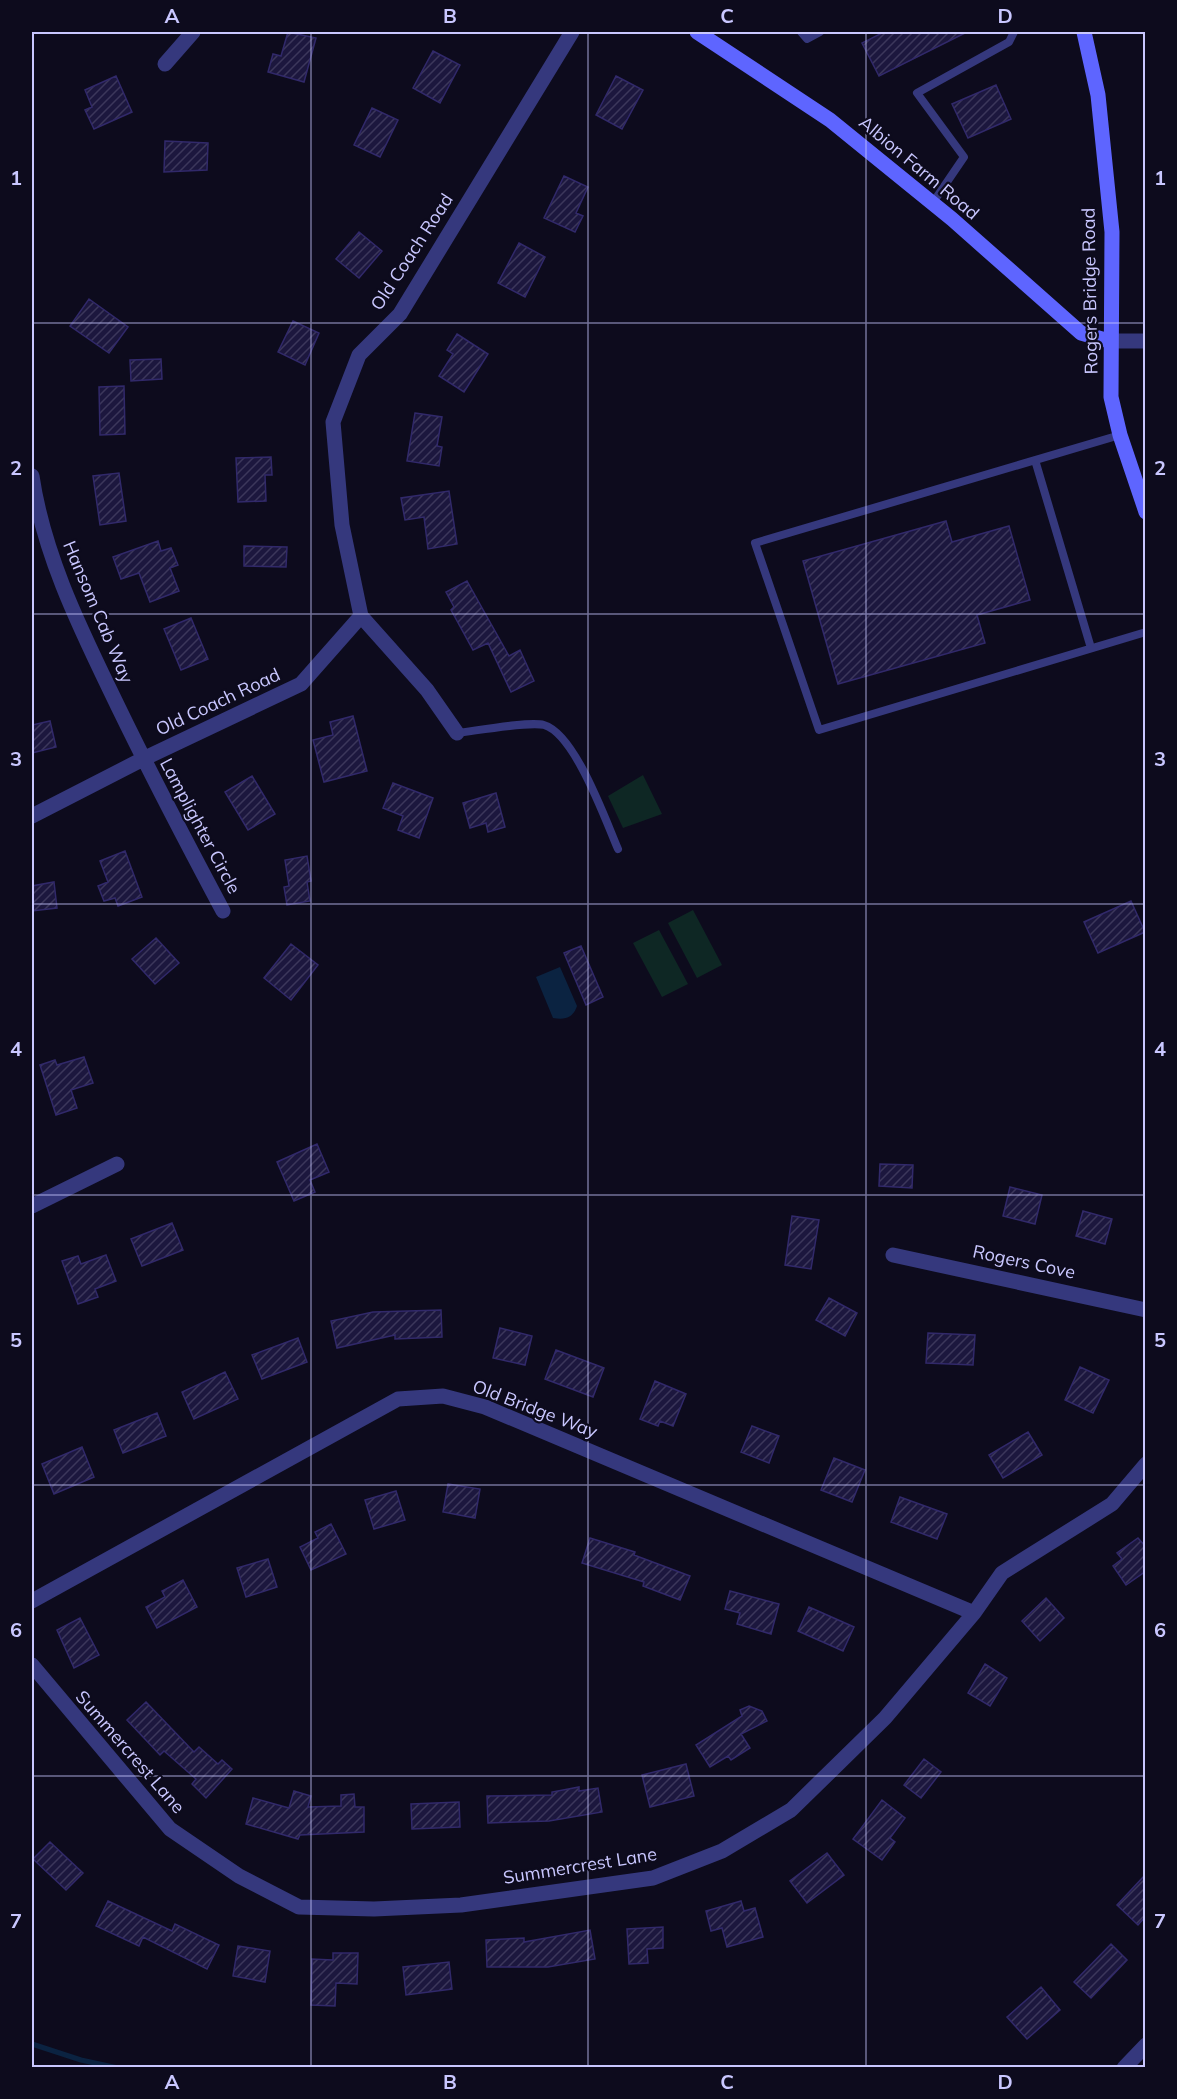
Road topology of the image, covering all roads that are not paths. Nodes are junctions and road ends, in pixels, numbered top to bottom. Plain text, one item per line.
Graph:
1 (193, 32) edge
2 (572, 32) edge
3 (697, 32) edge
4 (801, 32) edge
5 (820, 32) edge
6 (1014, 32) edge
7 (1084, 32) edge
8 (165, 64) dead end
9 (932, 204) junction
10 (1109, 341) junction
11 (1146, 341) edge
12 (1120, 435) junction
13 (1035, 460) junction
14 (32, 476) edge
15 (1146, 512) edge
16 (361, 616) junction
17 (1146, 632) edge
18 (1090, 648) junction
19 (457, 733) joint
20 (143, 759) junction
21 (32, 816) edge
22 (618, 849) dead end
23 (222, 911) dead end
24 (117, 1164) dead end
25 (32, 1206) edge
26 (893, 1255) dead end
27 (1146, 1310) edge
28 (1146, 1464) edge
29 (32, 1601) edge
30 (974, 1613) junction
31 (32, 1665) edge
32 (1146, 2045) edge
33 (1124, 2067) edge

1 - 8 street
2 - 16 street, Old Coach Road
3 - 9 street, Albion Farm Road
4 - 5 lane
6 - 9 lane
7 - 10 street, Rogers Bridge Road
9 - 10 street, Albion Farm Road
10 - 11 street
10 - 12 street, Rogers Bridge Road
12 - 13 lane
12 - 15 street, Rogers Bridge Road
13 - 18 lane
13 - 18 lane
14 - 20 street, Hansom Cab Way
16 - 19 street
16 - 20 street, Old Coach Road
17 - 18 lane
19 - 22 lane
20 - 21 street, Old Coach Road
20 - 23 street, Lamplighter Circle
24 - 25 street
26 - 27 street, Rogers Cove
28 - 30 street, Summercrest Lane
29 - 30 street, Old Bridge Way
30 - 31 street, Summercrest Lane
32 - 33 street

